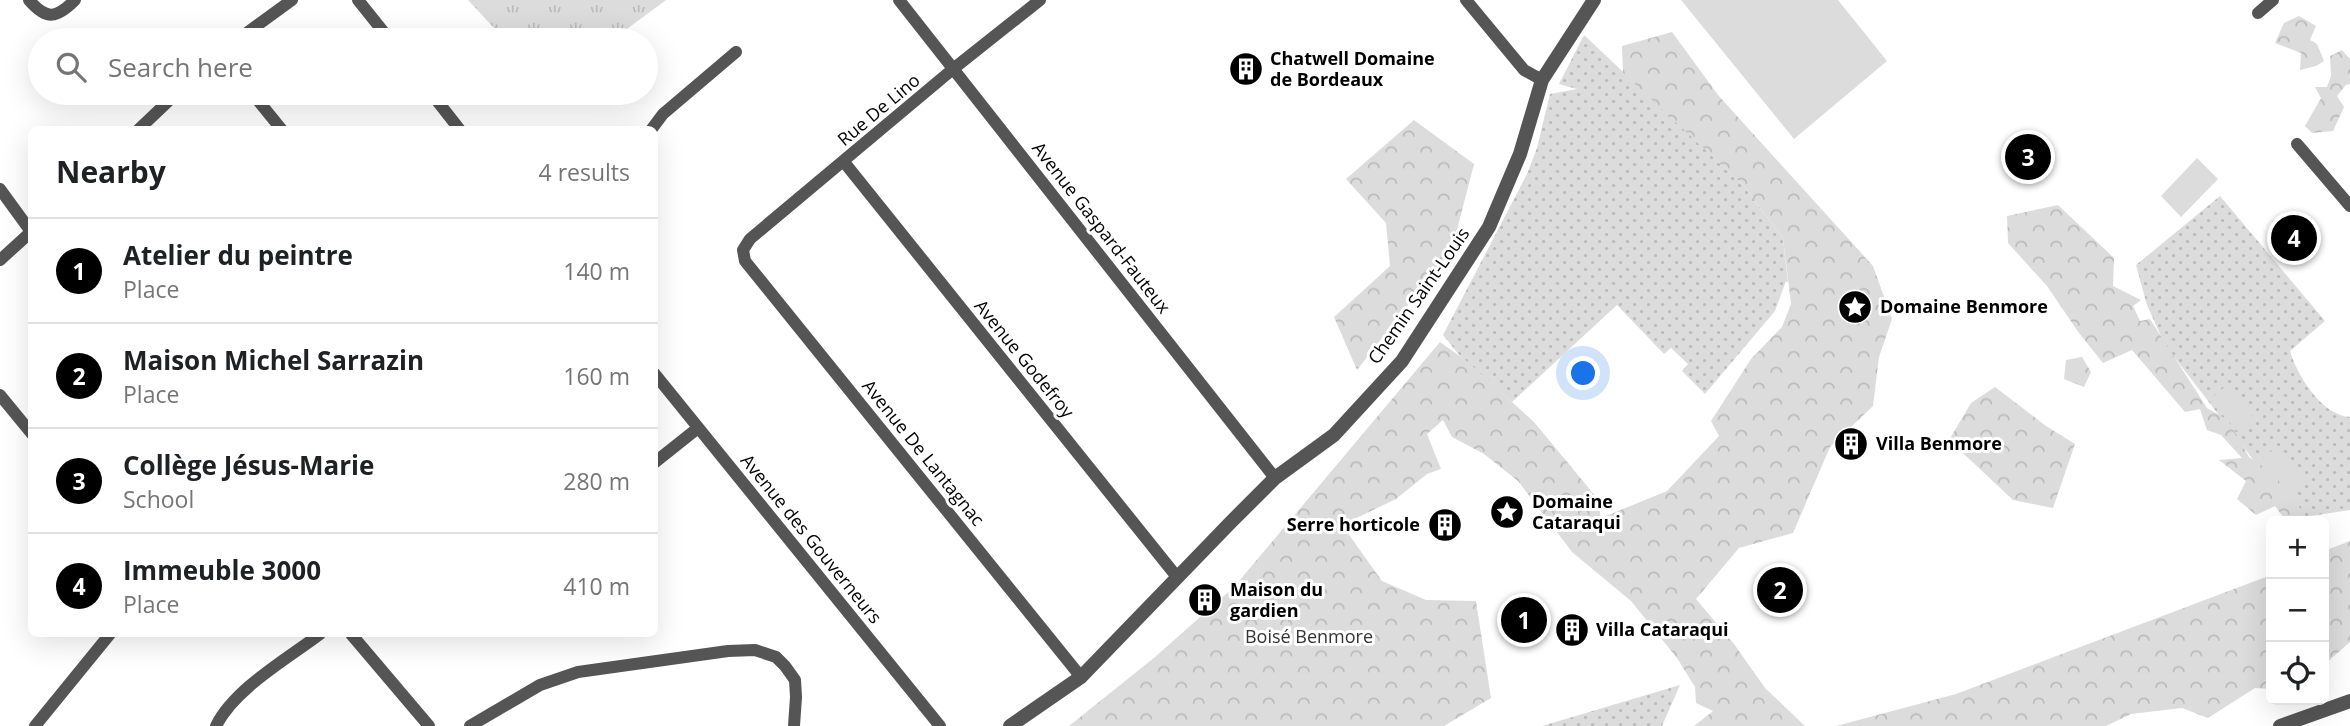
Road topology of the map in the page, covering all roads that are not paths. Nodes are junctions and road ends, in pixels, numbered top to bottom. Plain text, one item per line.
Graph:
1 (29, 0) edge
2 (75, 0) edge
3 (292, 0) edge
4 (358, 0) edge
5 (899, 0) edge
6 (1040, 0) edge
7 (1466, 0) edge
8 (1594, 0) edge
9 (2273, 0) edge
10 (2258, 13) dead end
11 (254, 28) edge
12 (380, 28) edge
13 (736, 52) dead end
14 (953, 69) junction
15 (1542, 80) junction
16 (164, 105) edge
17 (262, 105) edge
18 (440, 105) edge
19 (142, 126) edge
20 (279, 126) edge
21 (457, 126) edge
22 (654, 126) edge
23 (2297, 144) dead end
24 (844, 162) junction
25 (0, 189) edge
26 (2350, 206) edge
27 (28, 228) edge
28 (28, 235) edge
29 (743, 250) joint
30 (0, 260) edge
31 (658, 378) edge
32 (0, 395) edge
33 (698, 428) junction
34 (28, 429) edge
35 (658, 460) edge
36 (1275, 478) junction
37 (1177, 577) junction
38 (108, 637) edge
39 (316, 637) edge
40 (354, 637) edge
41 (1081, 677) junction
42 (2350, 701) edge
43 (36, 726) edge
44 (216, 726) edge
45 (429, 726) edge
46 (470, 726) edge
47 (794, 726) edge
48 (940, 726) edge
49 (1010, 726) edge
50 (2280, 726) edge

1 - 2 street
3 - 11 street
4 - 12 street
5 - 14 street, Avenue Gaspard-Fauteux
6 - 14 street, Rue De Lino
7 - 15 street
8 - 15 street, Chemin Saint-Louis
9 - 10 street
13 - 22 street
14 - 24 street, Rue De Lino
14 - 36 street, Avenue Gaspard-Fauteux
15 - 36 street, Chemin Saint-Louis
16 - 19 street
17 - 20 street
18 - 21 street
23 - 26 street
24 - 29 street, Rue De Lino
24 - 37 street, Avenue Godefroy
25 - 27 street
28 - 30 street
29 - 41 street, Avenue De Lantagnac
31 - 33 street, Avenue des Gouverneurs
32 - 34 street
33 - 35 street
33 - 48 street, Avenue des Gouverneurs
36 - 37 street, Chemin Saint-Louis
37 - 41 street, Chemin Saint-Louis
38 - 43 street
39 - 44 street
40 - 45 street
41 - 49 street, Chemin Saint-Louis
42 - 50 street
46 - 47 street

